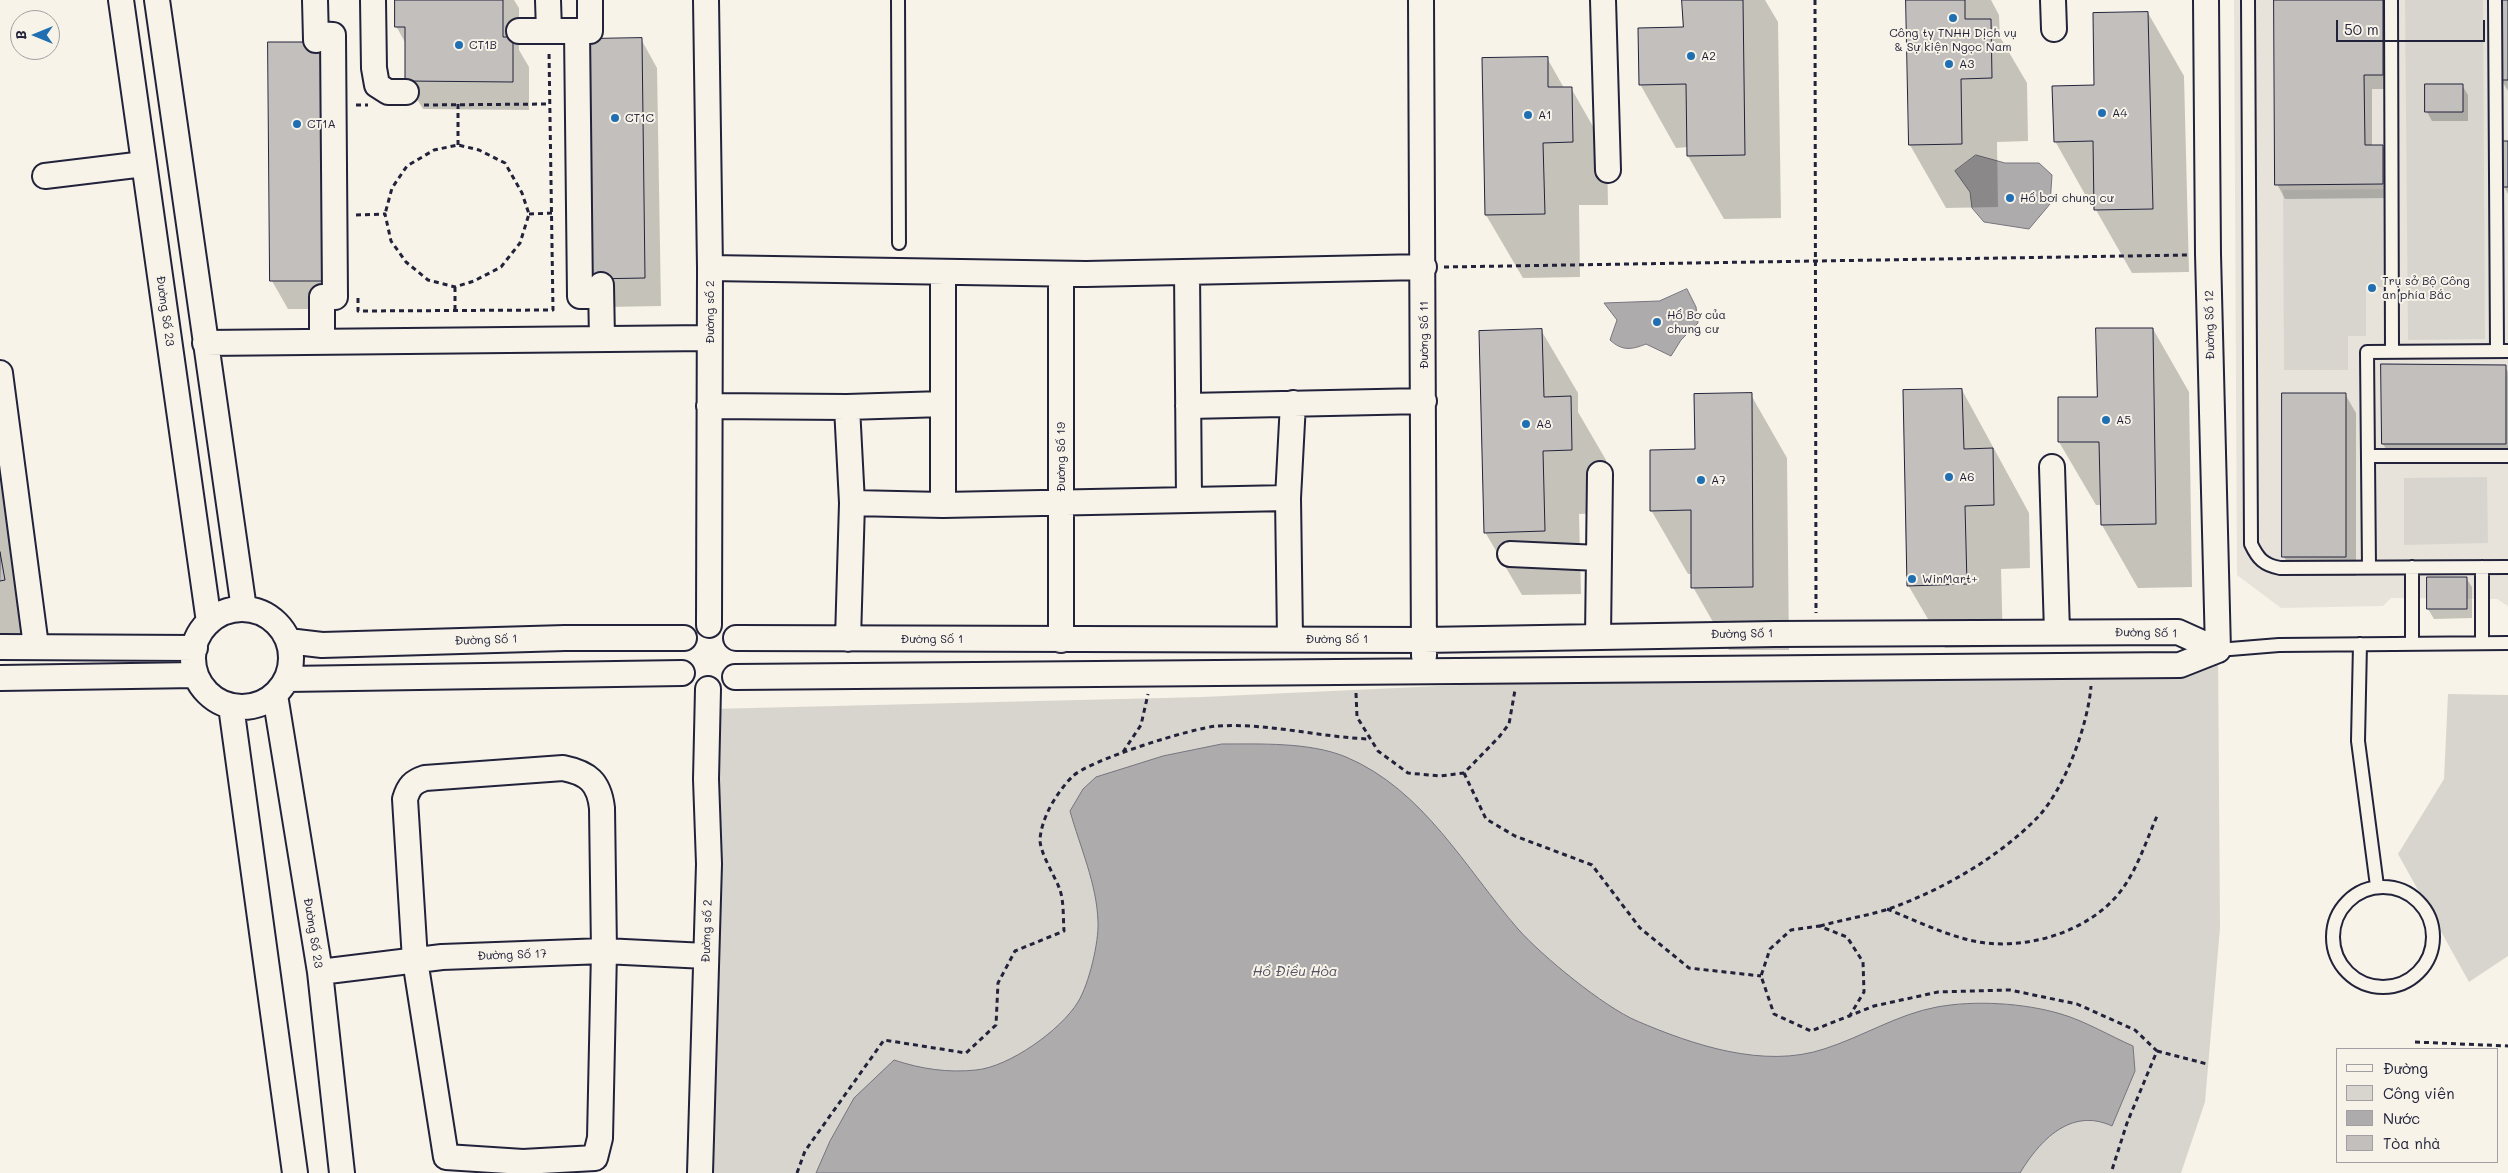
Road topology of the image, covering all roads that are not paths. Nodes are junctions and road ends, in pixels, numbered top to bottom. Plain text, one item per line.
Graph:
1 (120, 0) edge
2 (157, 0) edge
3 (315, 0) edge
4 (373, 0) edge
5 (548, 0) edge
6 (590, 0) edge
7 (706, 0) edge
8 (898, 0) edge
9 (1422, 0) edge
10 (1603, 0) edge
11 (2053, 0) edge
12 (2206, 0) edge
13 (2248, 0) edge
14 (2391, 0) edge
15 (2495, 0) edge
16 (2054, 29) dead end
17 (577, 30) junction
18 (519, 31) dead end
19 (549, 31) junction
20 (413, 98) road end
21 (144, 164) junction
22 (1608, 170) dead end
23 (44, 176) dead end
24 (899, 243) dead end
25 (1424, 267) junction
26 (710, 268) junction
27 (943, 272) junction
28 (1187, 272) junction
29 (1061, 274) junction
30 (709, 338) junction
31 (602, 339) junction
32 (322, 341) junction
33 (205, 343) junction
34 (2502, 351) edge
35 (2392, 352) junction
36 (0, 373) edge
37 (1424, 400) junction
38 (1293, 403) junction
39 (943, 404) junction
40 (709, 406) junction
41 (1188, 406) junction
42 (847, 407) junction
43 (2368, 456) junction
44 (2508, 456) edge
45 (2052, 467) dead end
46 (1600, 474) dead end
47 (1288, 498) junction
48 (1188, 500) junction
49 (852, 503) junction
50 (1061, 503) junction
51 (943, 505) junction
52 (1510, 554) dead end
53 (1599, 558) junction
54 (2369, 567) junction
55 (2412, 567) junction
56 (2482, 567) junction
57 (2508, 567) edge
58 (244, 609) junction
59 (209, 622) junction
60 (709, 625) junction
61 (2057, 632) junction
62 (1598, 637) junction
63 (684, 638) junction
64 (736, 638) junction
65 (848, 639) junction
66 (1290, 639) junction
67 (1061, 640) junction
68 (1424, 640) junction
69 (288, 641) junction
70 (2482, 643) junction
71 (2508, 643) edge
72 (2360, 644) junction
73 (2412, 644) junction
74 (0, 646) edge
75 (36, 646) junction
76 (195, 648) junction
77 (2218, 650) junction
78 (1424, 671) junction
79 (682, 673) junction
80 (196, 675) junction
81 (735, 676) junction
82 (0, 678) edge
83 (281, 687) junction
84 (708, 689) junction
85 (231, 706) junction
86 (2376, 886) junction
87 (604, 951) junction
88 (706, 956) junction
89 (415, 960) junction
90 (320, 972) junction
91 (295, 1173) edge
92 (342, 1173) edge
93 (700, 1173) edge

1 - 21 street, Đường Số 23
2 - 33 street
3 - 32 street
4 - 20 street
5 - 19 street
6 - 17 street
7 - 26 street, Đường số 2
8 - 24 lane
9 - 25 street, Đường Số 11
10 - 22 street
11 - 16 street
12 - 77 street, Đường Số 12
13 - 54 lane
14 - 35 lane
15 - 34 lane
17 - 19 street
17 - 31 street
18 - 19 street
21 - 23 street
21 - 59 street, Đường Số 23
25 - 28 street
25 - 37 street, Đường Số 11
26 - 27 street
26 - 30 street, Đường số 2
27 - 29 street
27 - 39 street
28 - 29 street
28 - 41 street
29 - 50 street, Đường Số 19
30 - 31 street
30 - 40 street, Đường số 2
31 - 32 street
32 - 33 street
33 - 58 street
34 - 35 lane
35 - 43 lane
36 - 75 street
37 - 38 street
37 - 68 street, Đường Số 11
38 - 41 street
38 - 47 street
39 - 42 street
39 - 51 street
40 - 42 street
40 - 60 street, Đường số 2
41 - 48 street
42 - 49 street
43 - 44 lane
43 - 54 lane
45 - 61 street
46 - 53 street
47 - 48 street
47 - 66 street
48 - 50 street
49 - 51 street
49 - 65 street
50 - 51 street
50 - 67 street, Đường Số 19
52 - 53 street
53 - 62 street
54 - 55 lane
55 - 56 lane
55 - 73 lane
56 - 57 lane
56 - 70 lane
58 - 59 street
58 - 69 street
59 - 76 street
60 - 63 street
60 - 64 street
61 - 62 street, Đường Số 1
61 - 77 street, Đường Số 1
62 - 68 street, Đường Số 1
63 - 69 street, Đường Số 1
63 - 79 street
64 - 65 street, Đường Số 1
64 - 81 street
65 - 67 street, Đường Số 1
66 - 67 street, Đường Số 1
66 - 68 street, Đường Số 1
68 - 78 street, Đường Số 11
69 - 83 street
70 - 71 lane
70 - 73 lane
72 - 73 lane
72 - 77 lane
72 - 86 lane
74 - 75 street
75 - 76 street
76 - 80 street
77 - 78 street
78 - 81 street
79 - 83 street
79 - 84 street
80 - 82 street
80 - 85 street
81 - 84 street
83 - 85 street
83 - 90 street, Đường Số 23
84 - 88 street, Đường số 2
85 - 91 street
86 - 86 lane
87 - 88 street, Đường Số 17
87 - 89 street, Đường Số 17
87 - 89 street
87 - 89 street
88 - 93 street, Đường số 2
89 - 90 street, Đường Số 17
90 - 92 street, Đường Số 23

